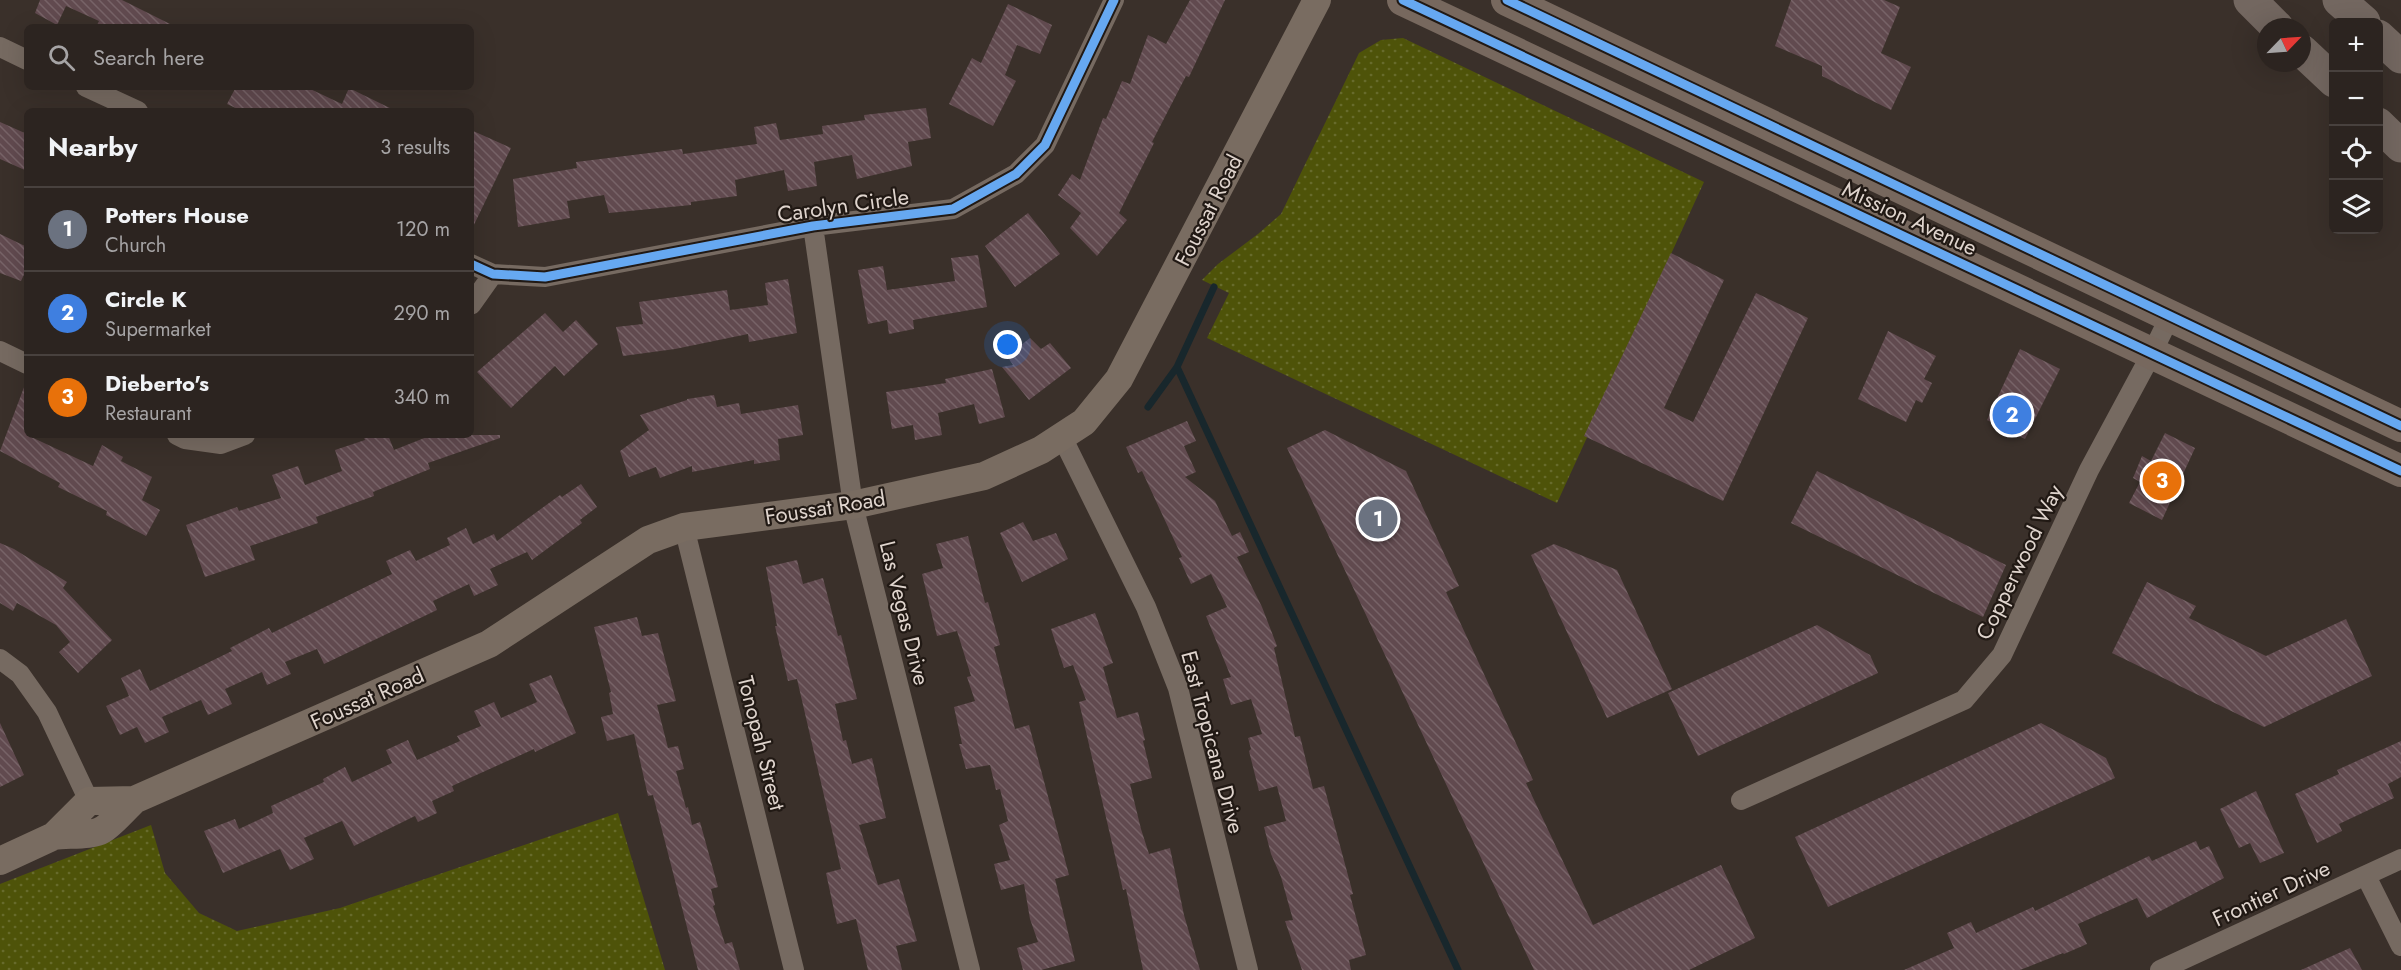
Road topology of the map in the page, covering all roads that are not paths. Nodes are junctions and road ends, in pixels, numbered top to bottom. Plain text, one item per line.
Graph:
1 (1114, 0) edge
2 (1317, 0) edge
3 (1403, 0) edge
4 (1507, 0) edge
5 (2250, 0) edge
6 (2339, 0) edge
7 (2268, 18) edge
8 (2359, 18) edge
9 (2383, 40) edge
10 (0, 47) edge
11 (2401, 57) edge
12 (24, 59) edge
13 (2311, 59) edge
14 (2329, 76) edge
15 (92, 90) edge
16 (132, 108) edge
17 (2381, 126) edge
18 (2401, 146) edge
19 (813, 226) junction
20 (474, 265) edge
21 (492, 274) junction
22 (474, 301) edge
23 (2170, 316) junction
24 (0, 351) edge
25 (2152, 353) junction
26 (24, 363) edge
27 (2401, 426) edge
28 (1062, 437) junction
29 (183, 438) edge
30 (237, 438) edge
31 (2401, 471) edge
32 (853, 505) junction
33 (684, 527) junction
34 (0, 659) edge
35 (134, 800) junction
36 (1741, 800) dead end
37 (89, 801) junction
38 (54, 836) junction
39 (2401, 859) edge
40 (0, 861) edge
41 (2366, 876) junction
42 (2401, 946) edge
43 (794, 970) edge
44 (970, 970) edge
45 (1248, 970) edge
46 (2160, 970) edge

1 - 19 street, Carolyn Circle
2 - 28 main road, Foussat Road
3 - 25 main road, Mission Avenue
4 - 23 main road, Mission Avenue
5 - 7 highway
6 - 8 highway
9 - 11 highway
10 - 12 street
13 - 14 highway
15 - 16 street
17 - 18 highway
19 - 21 street, Carolyn Circle
19 - 32 street, Las Vegas Drive
20 - 21 street, Carolyn Circle
21 - 22 street
23 - 25 street, Copperwood Way
23 - 27 main road, Mission Avenue
24 - 26 street
25 - 31 main road, Mission Avenue
25 - 36 street, Copperwood Way
28 - 32 main road, Foussat Road
28 - 45 street, East Tropicana Drive
29 - 30 street
32 - 33 main road, Foussat Road
32 - 44 street, Las Vegas Drive
33 - 35 main road, Foussat Road
33 - 43 street, Tonopah Street
34 - 37 street
35 - 37 main road, Foussat Road
35 - 38 main road, Foussat Road
37 - 38 main road, Foussat Road
38 - 40 main road, Foussat Road
39 - 41 street, Frontier Drive
41 - 42 street
41 - 46 street, Frontier Drive

